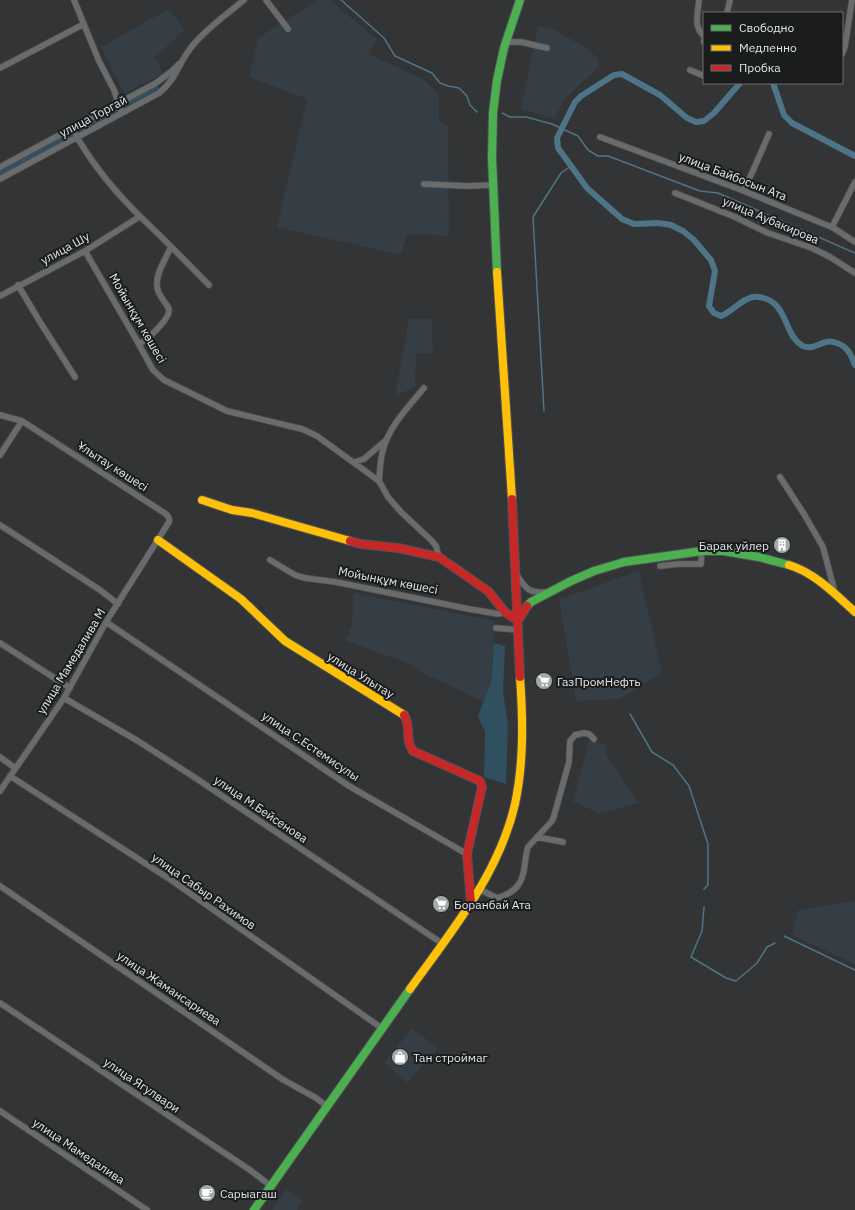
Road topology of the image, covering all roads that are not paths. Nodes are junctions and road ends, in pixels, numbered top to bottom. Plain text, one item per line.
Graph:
1 (74, 0) edge
2 (244, 0) edge
3 (266, 0) edge
4 (520, 0) edge
5 (700, 0) edge
6 (730, 0) edge
7 (852, 0) edge
8 (727, 12) edge
9 (84, 24) junction
10 (288, 29) dead end
11 (703, 35) edge
12 (506, 42) junction
13 (547, 48) dead end
14 (843, 52) edge
15 (183, 59) junction
16 (0, 68) edge
17 (690, 70) dead end
18 (703, 76) edge
19 (118, 103) junction
20 (122, 113) junction
21 (72, 128) junction
22 (769, 134) dead end
23 (600, 137) dead end
24 (77, 138) junction
25 (0, 167) edge
26 (0, 179) edge
27 (855, 182) edge
28 (424, 184) dead end
29 (493, 185) junction
30 (744, 192) junction
31 (675, 193) dead end
32 (139, 217) junction
33 (832, 227) junction
34 (855, 242) edge
35 (171, 247) junction
36 (85, 251) junction
37 (855, 273) edge
38 (18, 285) junction
39 (209, 285) dead end
40 (0, 296) edge
41 (139, 344) junction
42 (75, 377) dead end
43 (424, 388) dead end
44 (0, 415) edge
45 (22, 421) junction
46 (387, 438) junction
47 (0, 455) edge
48 (355, 462) junction
49 (780, 477) dead end
50 (379, 481) junction
51 (202, 500) dead end
52 (0, 525) edge
53 (158, 540) junction
54 (702, 551) junction
55 (439, 557) junction
56 (270, 560) dead end
57 (660, 566) dead end
58 (516, 572) junction
59 (549, 592) junction
60 (835, 594) junction
61 (118, 604) junction
62 (505, 612) junction
63 (855, 612) edge
64 (518, 621) junction
65 (106, 622) junction
66 (496, 628) dead end
67 (518, 630) junction
68 (0, 643) edge
69 (70, 688) junction
70 (64, 698) junction
71 (594, 739) dead end
72 (0, 757) edge
73 (15, 768) junction
74 (10, 776) junction
75 (0, 791) edge
76 (537, 837) junction
77 (563, 842) dead end
78 (467, 854) junction
79 (0, 886) edge
80 (479, 889) junction
81 (470, 903) junction
82 (443, 944) junction
83 (0, 1003) edge
84 (383, 1029) junction
85 (327, 1106) junction
86 (0, 1111) edge
87 (271, 1186) junction
88 (147, 1210) edge
89 (254, 1210) edge

1 - 9 street
2 - 15 street, улица Торгай
3 - 10 street
4 - 12 main road
5 - 11 street
6 - 8 street
7 - 14 street
9 - 16 street
9 - 19 street
12 - 13 street
12 - 29 main road
15 - 19 street, улица Торгай
15 - 20 street, улица Торгай
17 - 18 street
19 - 20 street
19 - 21 street, улица Торгай
20 - 24 street, улица Торгай
21 - 24 street
21 - 25 street, улица Торгай
22 - 30 street
23 - 30 street, улица Байбосын Ата
24 - 26 street, улица Торгай
24 - 32 street
27 - 33 street
28 - 29 street
29 - 58 main road
30 - 33 street, улица Байбосын Ата
31 - 37 street, улица Аубакирова
32 - 35 street
32 - 36 street, улица Шу
33 - 34 street, улица Байбосын Ата
35 - 39 street
35 - 41 street
36 - 38 street, улица Шу
36 - 41 street, Мойынқұм көшесі
38 - 40 street, улица Шу
38 - 42 street
41 - 48 street, Мойынқұм көшесі
43 - 46 street
44 - 45 street
45 - 47 street
45 - 53 street, Ұлытау көшесі
46 - 48 street
46 - 50 street
48 - 50 street, Мойынқұм көшесі
49 - 60 street
50 - 55 street, Мойынқұм көшесі
51 - 55 main road
52 - 61 street
53 - 61 street, улица Мамедалива М
53 - 78 main road, улица Улытау
54 - 57 street
54 - 59 main road
54 - 60 main road
55 - 62 main road
56 - 62 street, Мойынқұм көшесі
58 - 59 street
58 - 64 main road
59 - 64 main road
60 - 63 main road
61 - 65 street, улица Мамедалива М
62 - 64 main road
64 - 67 main road
65 - 69 street, улица Мамедалива М
65 - 78 street, улица С.Естемисулы
66 - 67 street
67 - 80 main road
68 - 69 street
69 - 70 street, улица Мамедалива М
70 - 73 street, улица Мамедалива М
70 - 82 street, улица М.Бейсенова
71 - 76 street
72 - 73 street
73 - 74 street, улица Мамедалива М
74 - 75 street, улица Мамедалива М
74 - 84 street, улица Сабыр Рахимов
76 - 77 street
76 - 80 street
78 - 81 main road
79 - 85 street, улица Жамансариева
80 - 81 main road
81 - 82 main road
82 - 84 main road
83 - 87 street, улица Ягулвари
84 - 85 main road
85 - 87 main road
86 - 88 street, улица Мамедалива
87 - 89 main road

